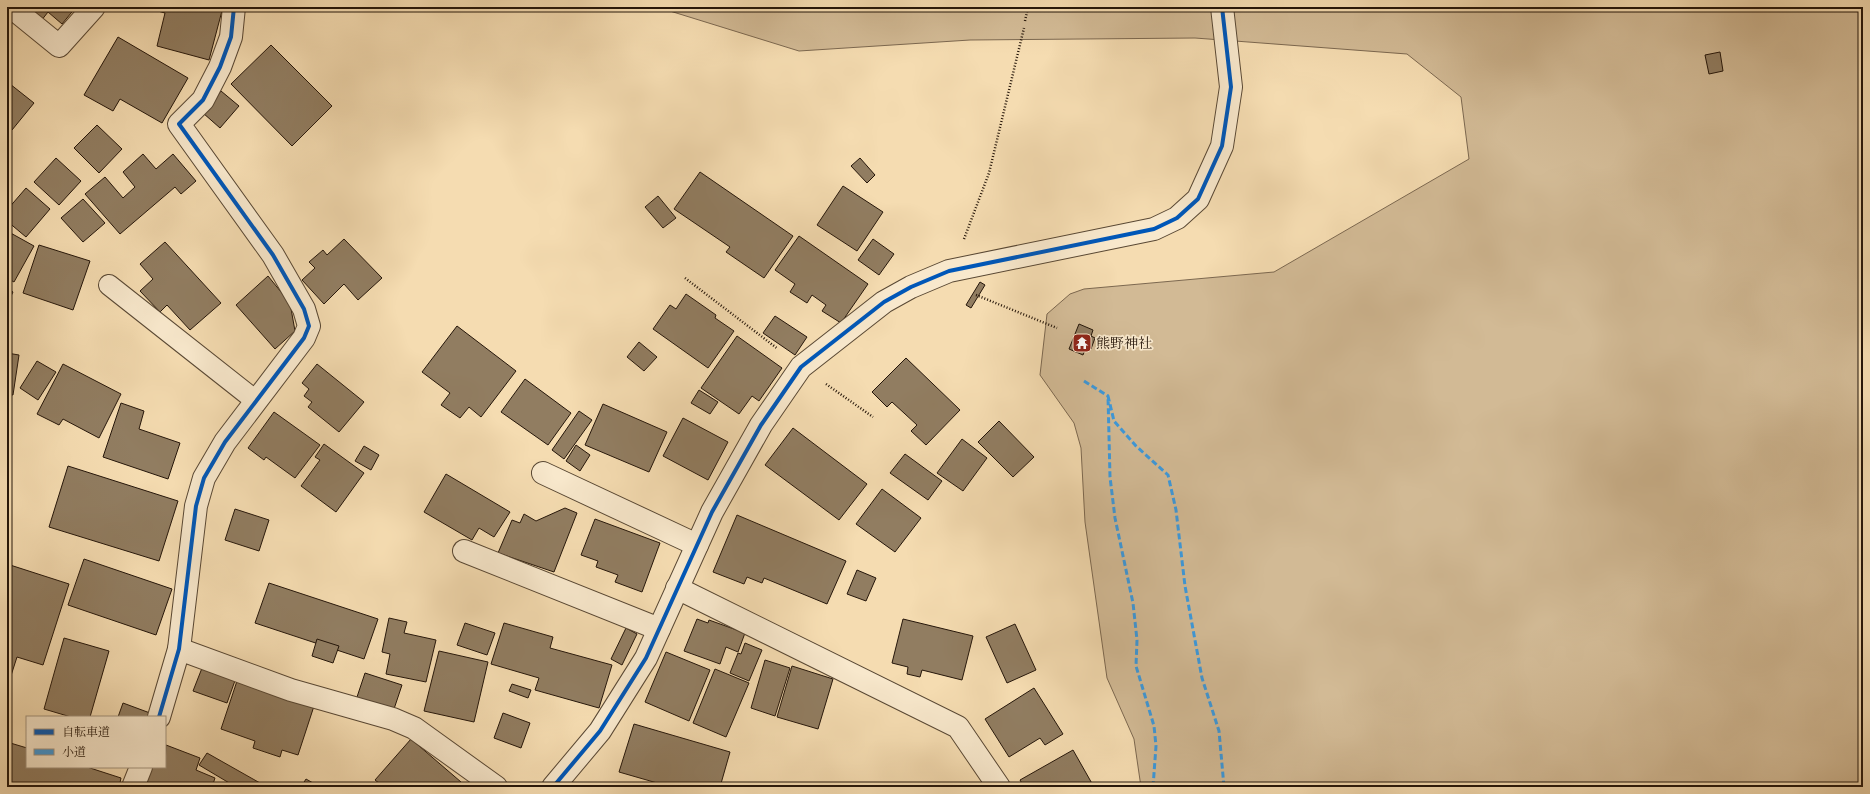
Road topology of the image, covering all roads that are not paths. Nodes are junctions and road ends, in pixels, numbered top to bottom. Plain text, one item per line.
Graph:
1 (11, 7) edge
2 (94, 7) edge
3 (234, 7) edge
4 (1222, 7) edge
5 (109, 286) dead end
6 (256, 401) junction
7 (543, 473) dead end
8 (697, 545) junction
9 (464, 551) dead end
10 (677, 588) junction
11 (659, 629) junction
12 (178, 649) junction
13 (159, 716) edge
14 (141, 768) edge
15 (133, 787) edge
16 (496, 787) edge
17 (553, 787) edge
18 (999, 787) edge

1 - 2 street
3 - 6 street
4 - 8 street
5 - 6 lane
6 - 12 street
7 - 8 street
8 - 10 street
9 - 11 street
10 - 11 street
10 - 18 street
11 - 17 street
12 - 13 street
12 - 16 street
14 - 15 street

